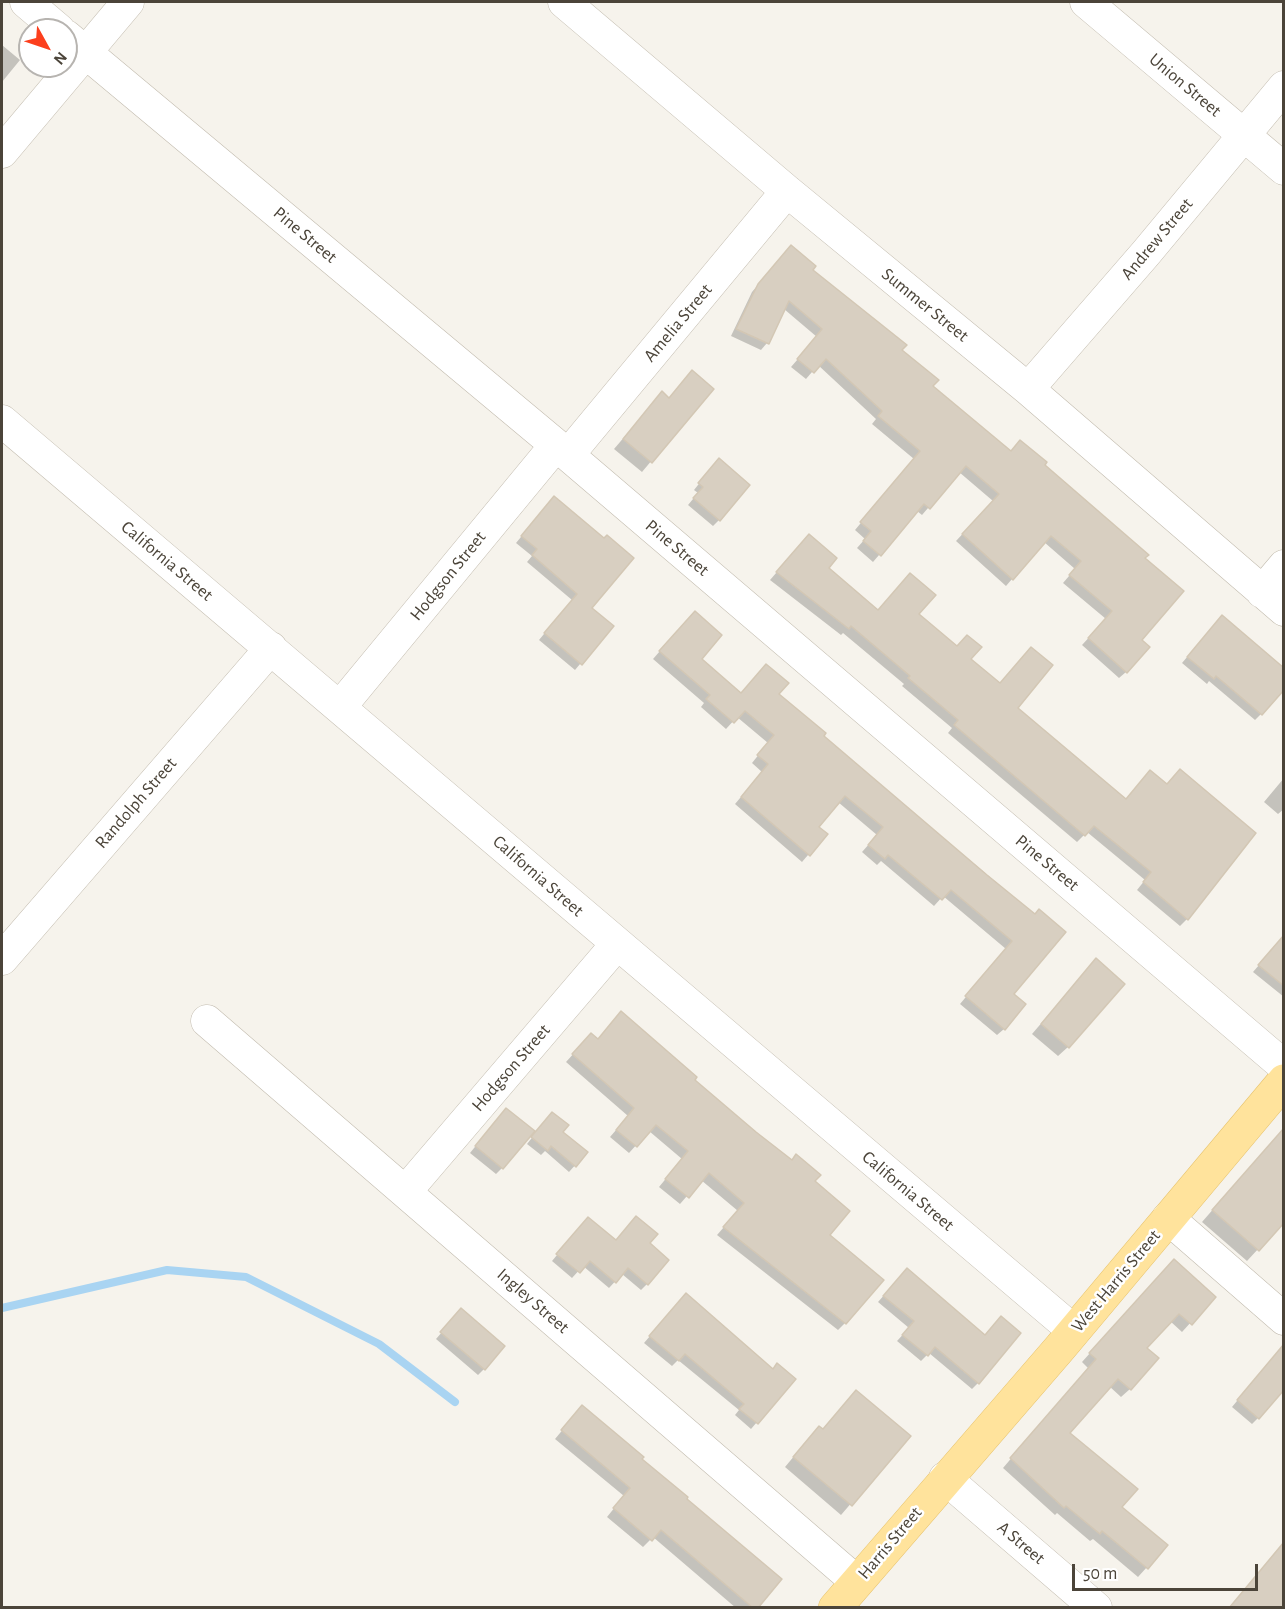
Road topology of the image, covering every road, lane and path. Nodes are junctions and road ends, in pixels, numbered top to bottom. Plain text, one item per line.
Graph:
1 (26, 2) edge
2 (128, 2) edge
3 (564, 2) edge
4 (1086, 2) edge
5 (45, 18) edge
6 (78, 42) edge
7 (78, 46) edge
8 (53, 78) edge
9 (1284, 87) edge
10 (1244, 135) junction
11 (2, 152) edge
12 (1284, 169) edge
13 (787, 191) junction
14 (1028, 389) junction
15 (2, 421) edge
16 (562, 450) junction
17 (1284, 566) edge
18 (1273, 601) edge
19 (271, 648) junction
20 (340, 707) junction
21 (617, 945) junction
22 (2, 958) edge
23 (207, 1022) dead end
24 (1284, 1066) edge
25 (1284, 1081) edge
26 (406, 1191) junction
27 (1168, 1218) junction
28 (1284, 1319) edge
29 (1074, 1330) junction
30 (945, 1478) junction
31 (857, 1582) junction
32 (835, 1608) edge
33 (1096, 1608) edge

1 - 5 street
2 - 6 street
3 - 13 street, Summer Street
4 - 10 street, Union Street
7 - 16 street, Pine Street
8 - 11 street
9 - 10 street, Andrew Street
10 - 12 street, Union Street
10 - 14 street, Andrew Street
13 - 14 street, Summer Street
13 - 16 street, Amelia Street
14 - 18 street, Summer Street
15 - 19 street, California Street
16 - 20 street, Hodgson Street
16 - 24 street, Pine Street
17 - 18 street
19 - 20 street, California Street
19 - 22 street, Randolph Street
20 - 21 street, California Street
21 - 26 street, Hodgson Street
21 - 29 street, California Street
23 - 26 street, Ingley Street
25 - 27 main road, West Harris Street
26 - 31 street, Ingley Street
27 - 28 street
27 - 29 main road, West Harris Street
29 - 30 main road, West Harris Street
30 - 31 main road, Harris Street
30 - 33 street, A Street
31 - 32 main road, Harris Street

